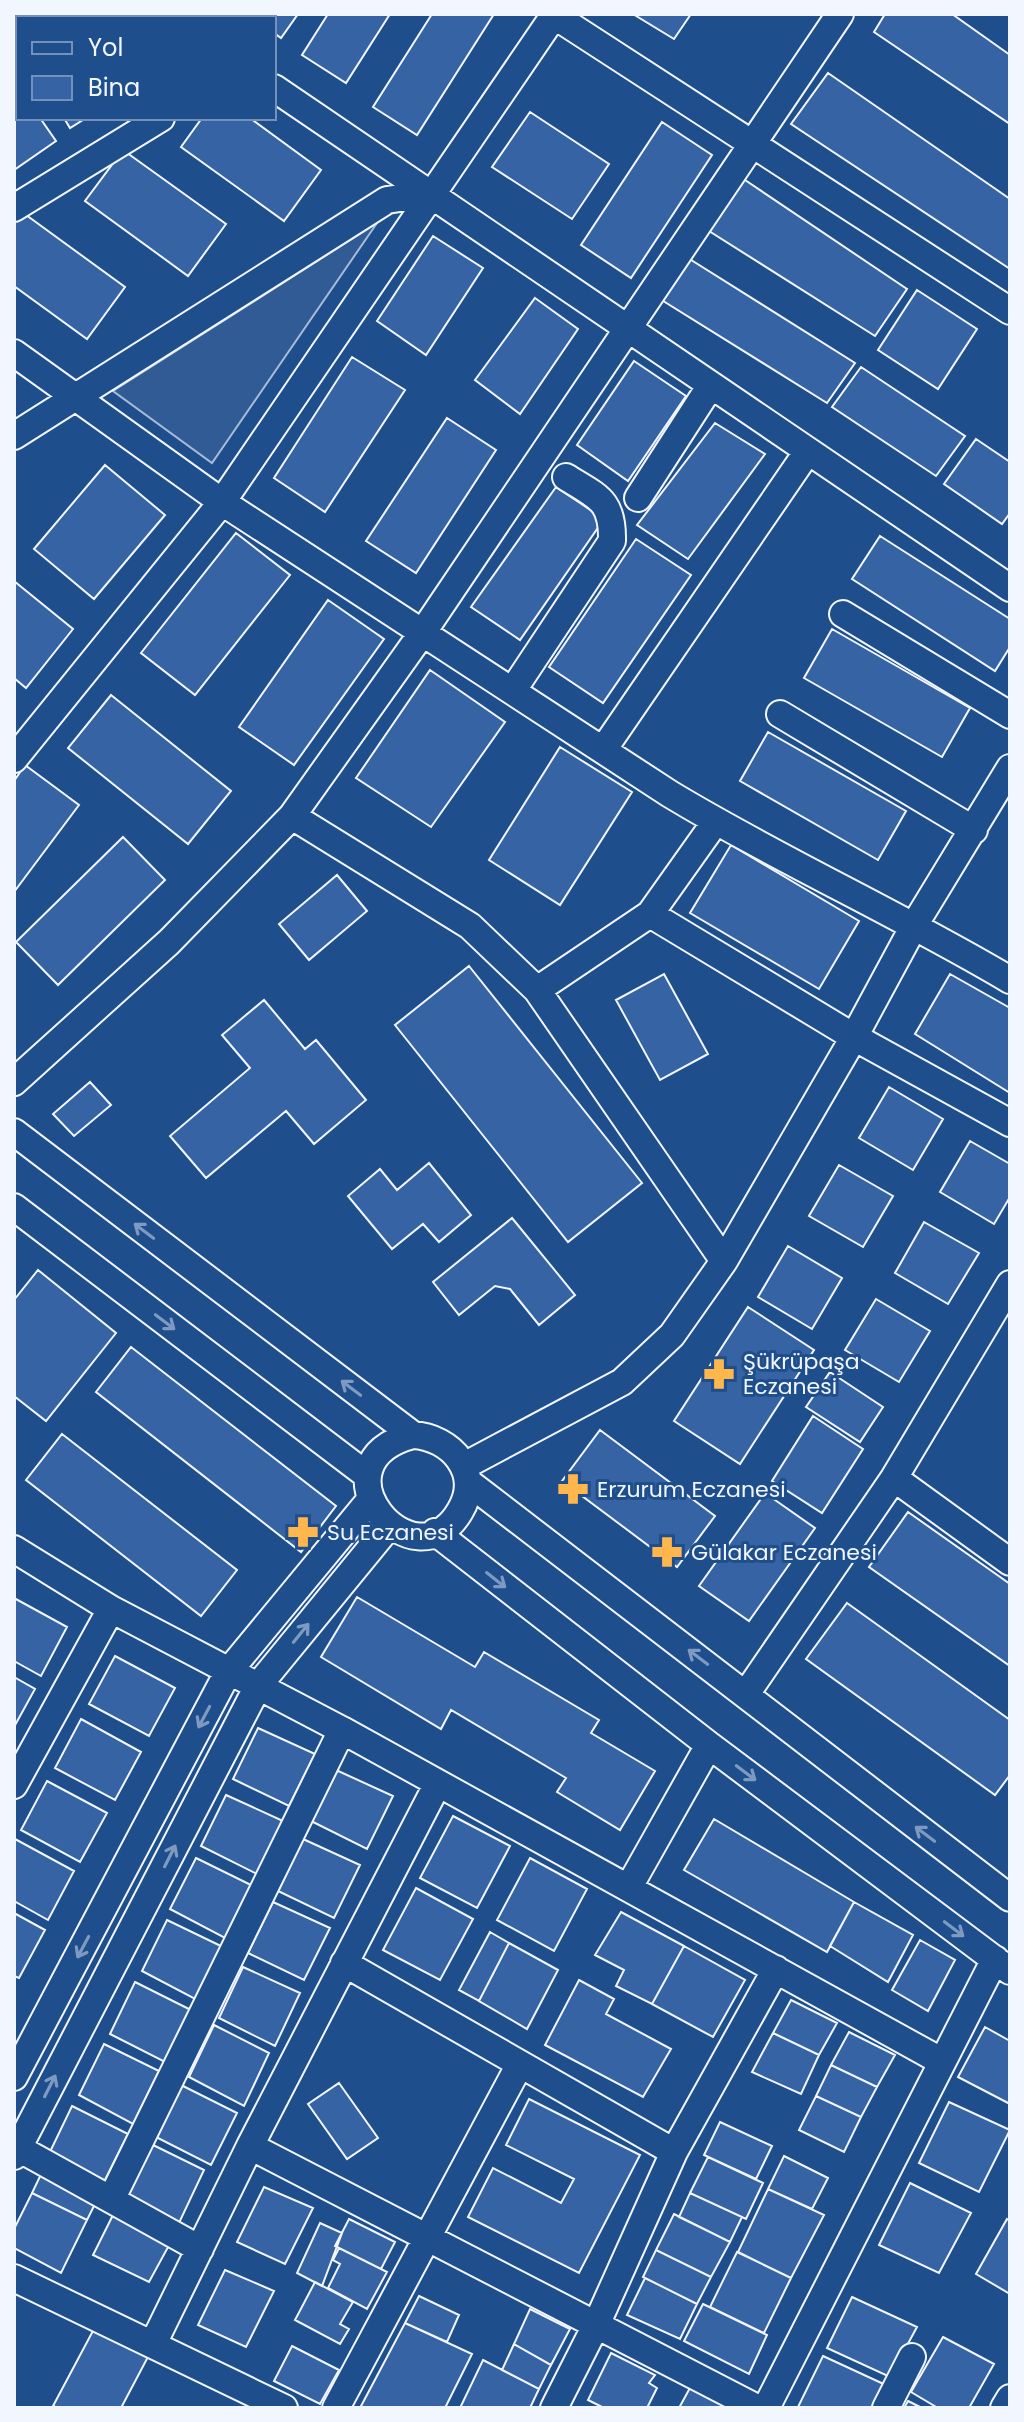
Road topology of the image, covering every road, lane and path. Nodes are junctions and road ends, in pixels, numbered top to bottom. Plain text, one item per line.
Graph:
1 (840, 14) edge
2 (554, 15) edge
3 (276, 89) edge
4 (158, 120) edge
5 (751, 146) junction
6 (432, 193) junction
7 (14, 208) edge
8 (1010, 311) edge
9 (627, 328) junction
10 (14, 353) edge
11 (711, 385) junction
12 (74, 397) junction
13 (14, 436) edge
14 (808, 451) junction
15 (566, 477) dead end
16 (638, 498) dead end
17 (222, 502) junction
18 (1010, 588) edge
19 (843, 614) dead end
20 (423, 632) junction
21 (513, 690) junction
22 (780, 714) dead end
23 (1010, 715) edge
24 (603, 750) junction
25 (14, 759) edge
26 (1010, 768) edge
27 (292, 816) junction
28 (716, 821) junction
29 (974, 830) junction
30 (650, 914) junction
31 (915, 924) junction
32 (1010, 980) edge
33 (537, 990) junction
34 (854, 1037) junction
35 (14, 1082) edge
36 (1010, 1123) edge
37 (14, 1132) edge
38 (14, 1207) edge
39 (724, 1261) junction
40 (1010, 1284) edge
41 (413, 1435) junction
42 (466, 1474) junction
43 (894, 1478) junction
44 (369, 1488) junction
45 (389, 1526) junction
46 (435, 1532) junction
47 (14, 1549) edge
48 (1010, 1562) edge
49 (111, 1609) junction
50 (228, 1672) junction
51 (258, 1686) junction
52 (746, 1694) junction
53 (342, 1730) junction
54 (709, 1745) junction
55 (438, 1783) junction
56 (14, 1785) edge
57 (629, 1887) junction
58 (1010, 1898) edge
59 (344, 1963) junction
60 (1002, 1965) edge
61 (776, 1969) junction
62 (941, 2061) junction
63 (520, 2064) junction
64 (14, 2077) edge
65 (250, 2146) junction
66 (16, 2152) edge
67 (674, 2152) junction
68 (112, 2198) junction
69 (428, 2236) junction
70 (200, 2249) junction
71 (14, 2278) edge
72 (597, 2323) junction
73 (153, 2344) junction
74 (912, 2357) dead end
75 (1010, 2398) edge
76 (284, 2408) edge
77 (336, 2408) edge
78 (554, 2408) edge
79 (757, 2408) edge
80 (766, 2408) edge
81 (886, 2408) edge
82 (1004, 2408) edge

1 - 5 street
2 - 5 street
2 - 6 street
3 - 6 street
4 - 7 street
5 - 8 street
5 - 9 street
6 - 9 street
6 - 12 street
6 - 17 street
9 - 11 street
9 - 20 street
10 - 12 street
11 - 14 street
11 - 16 street
12 - 13 street
12 - 17 street
14 - 18 street
14 - 24 street
15 - 21 street
17 - 20 street
17 - 25 street
19 - 23 street
20 - 21 street
20 - 27 street
21 - 24 street
22 - 29 street
24 - 28 street
26 - 29 street
27 - 33 street
27 - 35 street
28 - 30 street
28 - 31 street
29 - 31 street
30 - 33 street
30 - 34 street
31 - 32 street
31 - 34 street
33 - 39 street
34 - 36 street
34 - 39 street
41 -> 37 street
38 -> 44 street
39 - 42 street
40 - 43 street
41 - 42 street
41 - 44 street
42 - 46 street
52 -> 42 street
43 - 48 street
43 - 52 street
44 - 45 street
44 - 50 street
45 - 46 street
51 -> 45 street
46 -> 54 street
47 - 49 street
49 - 50 street
49 - 56 street
50 - 51 street
50 -> 64 street
51 - 53 street
66 -> 51 street
58 -> 52 street
53 - 55 street
53 - 68 street
54 - 57 street
54 -> 60 street
55 - 57 street
55 - 59 street
57 - 61 street
59 - 63 street
59 - 65 street
60 - 62 street
61 - 62 street
61 - 67 street
62 - 80 street
63 - 67 street
63 - 69 street
65 - 69 street
65 - 70 street
66 - 68 street
67 - 72 street
68 - 70 street
69 - 72 street
69 - 77 street
70 - 73 street
71 - 73 street
72 - 78 street
72 - 79 street
73 - 76 street
74 - 81 street
75 - 82 street

